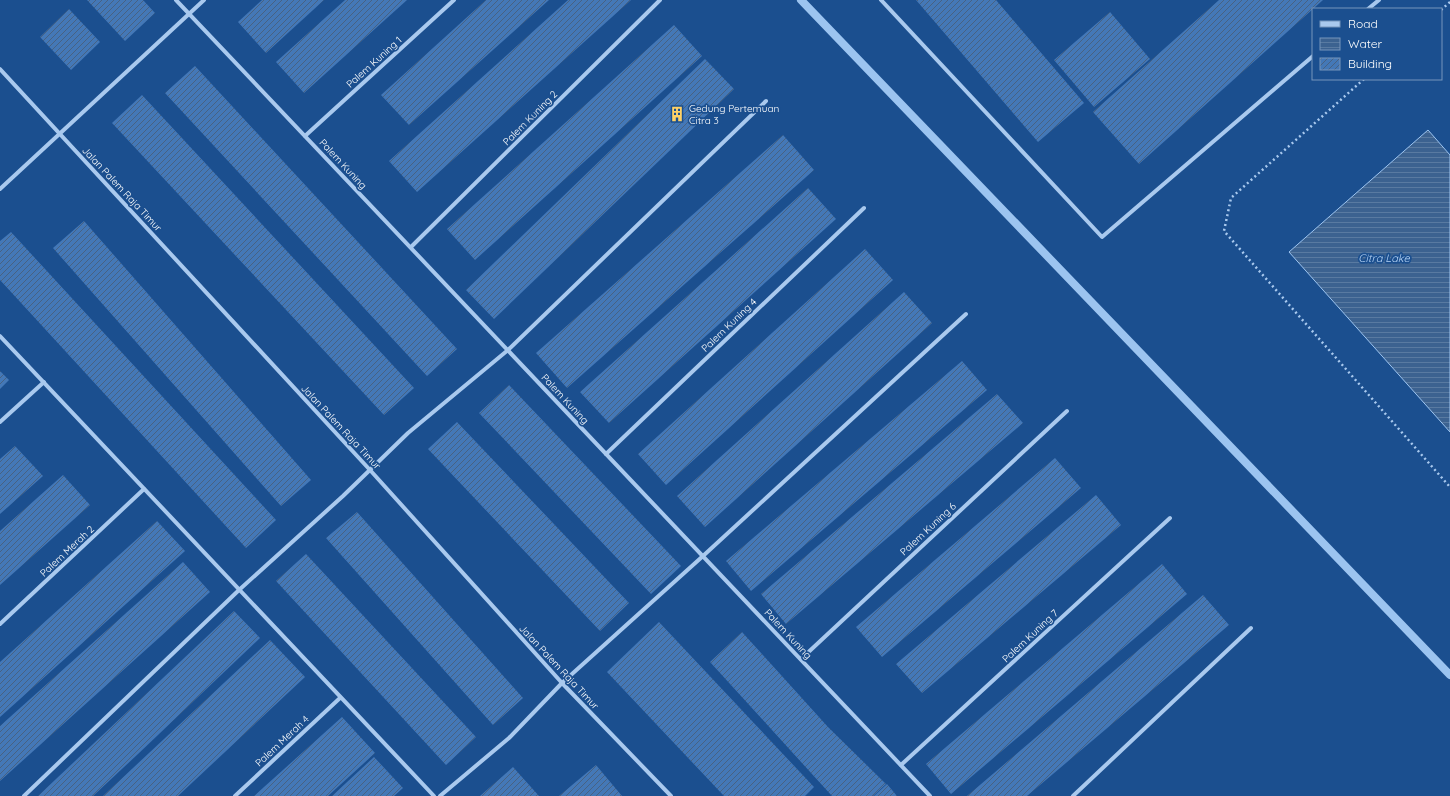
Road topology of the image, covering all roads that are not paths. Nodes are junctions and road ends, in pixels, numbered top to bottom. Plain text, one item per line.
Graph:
1 (176, 0) edge
2 (204, 0) edge
3 (454, 0) edge
4 (660, 0) edge
5 (881, 0) edge
6 (1379, 0) edge
7 (1369, 8) edge
8 (189, 14) junction
9 (1312, 57) edge
10 (0, 69) edge
11 (766, 101) dead end
12 (60, 133) junction
13 (305, 136) junction
14 (0, 189) edge
15 (864, 208) dead end
16 (411, 247) junction
17 (966, 314) dead end
18 (0, 336) edge
19 (508, 350) junction
20 (44, 382) junction
21 (1067, 411) dead end
22 (0, 422) edge
23 (606, 454) junction
24 (370, 470) junction
25 (144, 489) junction
26 (1170, 518) dead end
27 (703, 556) junction
28 (239, 590) junction
29 (0, 624) edge
30 (1251, 628) dead end
31 (801, 659) junction
32 (562, 683) junction
33 (340, 698) junction
34 (901, 765) junction
35 (24, 796) edge
36 (235, 796) edge
37 (434, 796) edge
38 (440, 796) edge
39 (671, 796) edge
40 (930, 796) edge
41 (1073, 796) edge

1 - 8 street, Palem Kuning
2 - 8 street
3 - 13 street, Palem Kuning 1
4 - 16 street, Palem Kuning 2
5 - 9 street
6 - 7 street
8 - 12 street
8 - 13 street, Palem Kuning
10 - 12 street, Jalan Palem Raja Timur
11 - 19 street
12 - 14 street
12 - 24 street, Jalan Palem Raja Timur
13 - 16 street, Palem Kuning
15 - 23 street, Palem Kuning 4
16 - 19 street, Palem Kuning
17 - 27 street
18 - 20 street
19 - 23 street, Palem Kuning
19 - 24 street
20 - 22 street
20 - 25 street
21 - 31 street, Palem Kuning 6
23 - 27 street, Palem Kuning
24 - 28 street
24 - 32 street, Jalan Palem Raja Timur
25 - 28 street
25 - 29 street, Palem Merah 2
26 - 34 street, Palem Kuning 7
27 - 31 street, Palem Kuning
27 - 32 street
28 - 33 street
28 - 35 street
30 - 41 street
31 - 34 street, Palem Kuning
32 - 38 street
32 - 39 street, Jalan Palem Raja Timur
33 - 36 street, Palem Merah 4
33 - 37 street
34 - 40 street, Palem Kuning

